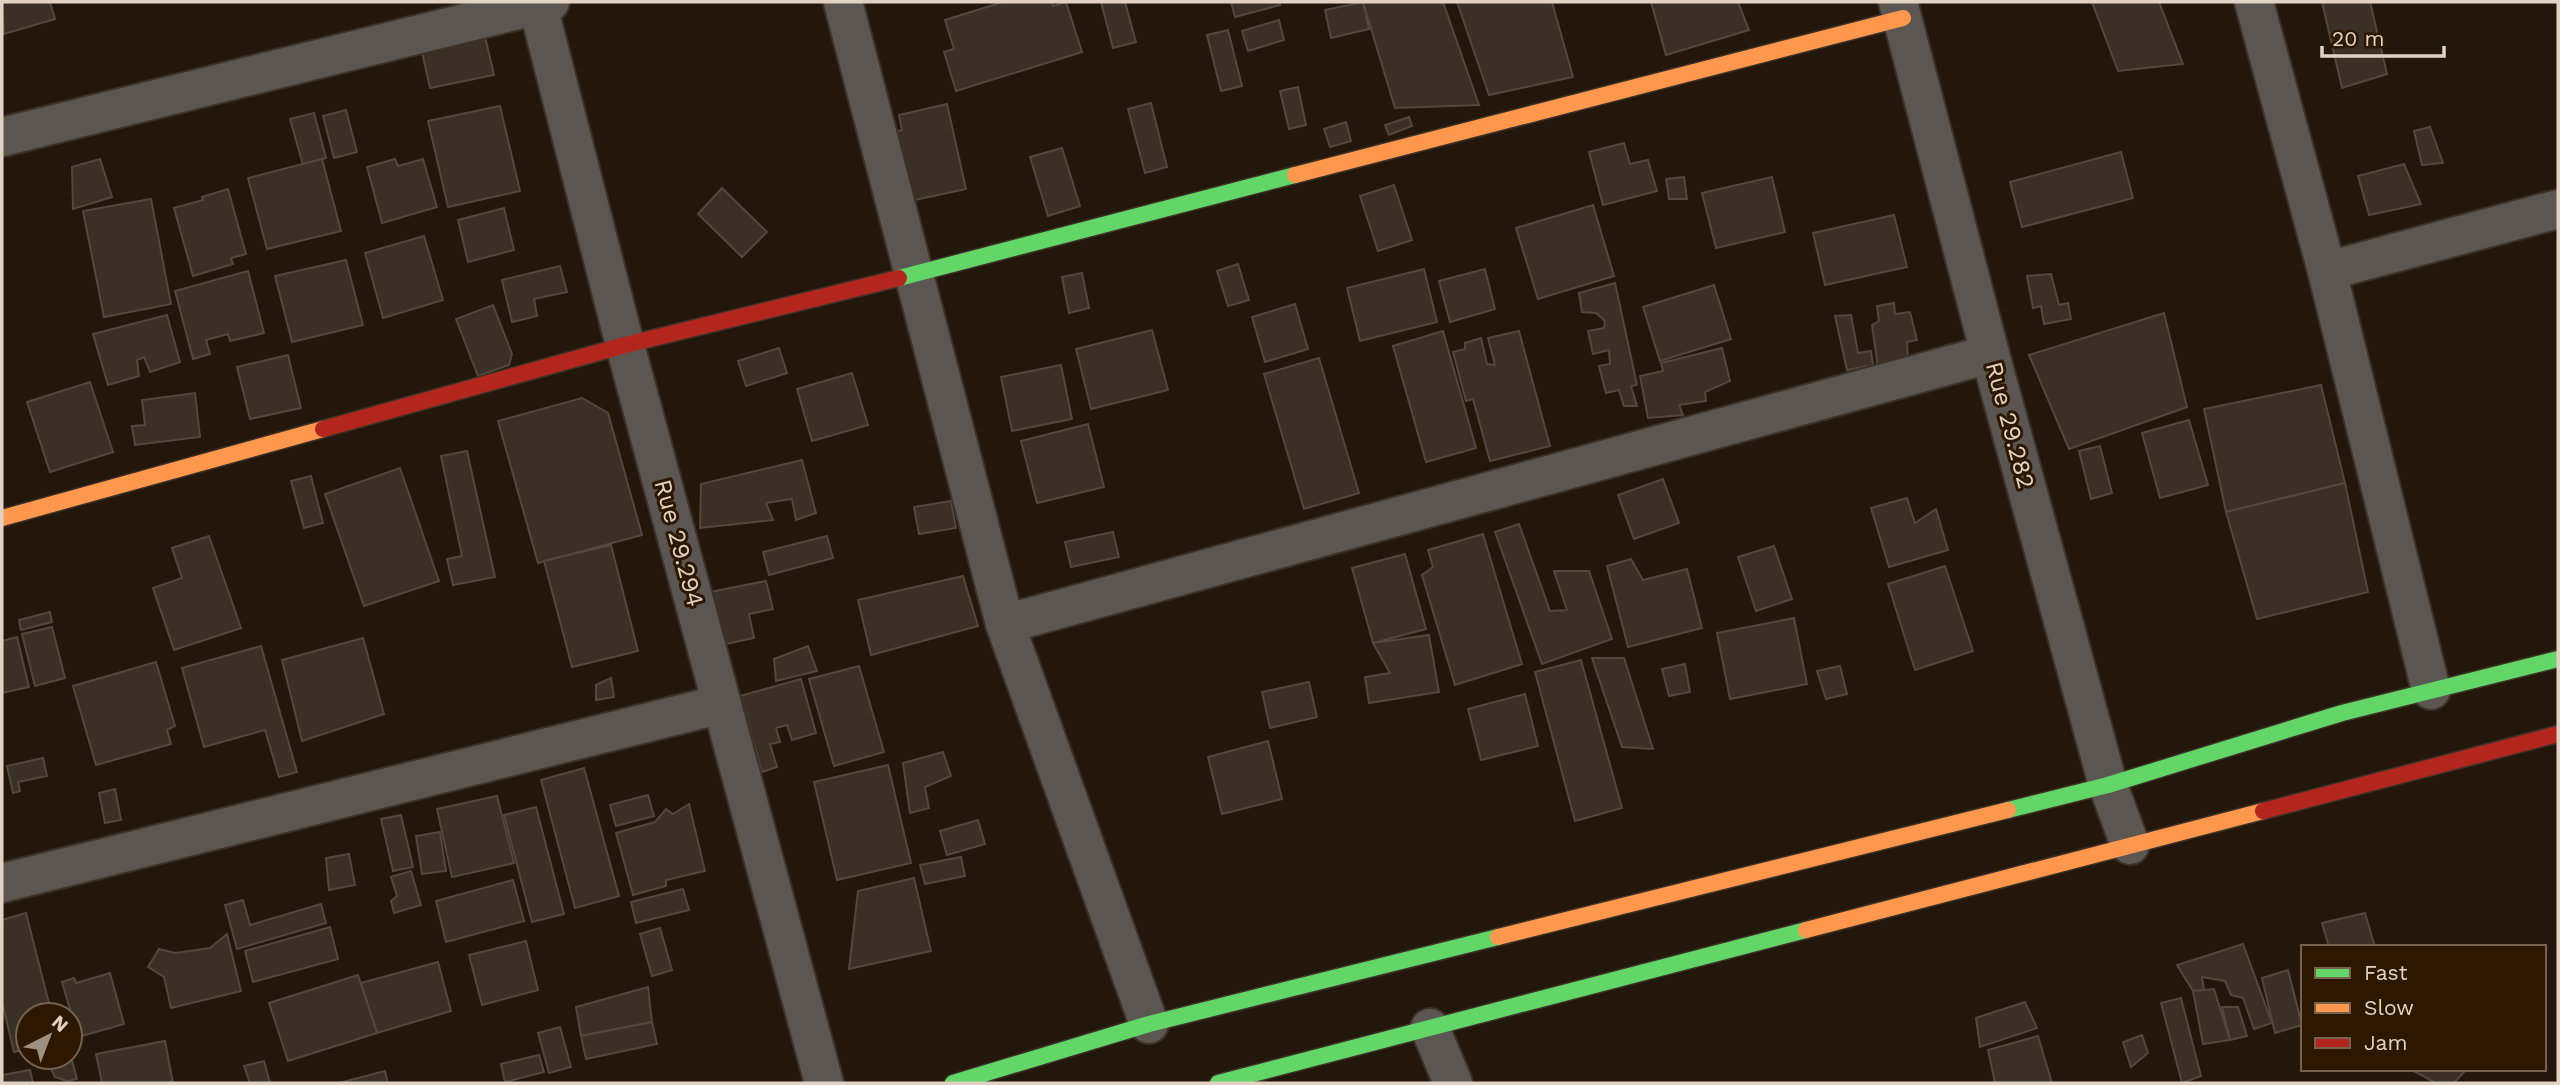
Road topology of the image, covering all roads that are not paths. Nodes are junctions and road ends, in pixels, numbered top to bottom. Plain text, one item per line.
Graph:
1 (843, 2) edge
2 (2254, 2) edge
3 (541, 3) edge
4 (1901, 10) edge
5 (2, 137) edge
6 (2558, 209) edge
7 (2327, 271) junction
8 (914, 274) junction
9 (625, 345) junction
10 (1990, 354) junction
11 (2, 518) edge
12 (1004, 624) junction
13 (2558, 659) edge
14 (2431, 690) junction
15 (722, 704) junction
16 (2558, 734) edge
17 (2108, 785) junction
18 (2130, 845) junction
19 (2, 883) edge
20 (1149, 1024) junction
21 (1430, 1028) junction
22 (824, 1083) edge
23 (953, 1083) edge
24 (1218, 1083) edge
25 (1453, 1083) edge

1 - 8 street
2 - 7 street
3 - 5 street
3 - 9 street, Rue 29.294
4 - 8 main road
4 - 10 street, Rue 29.282
6 - 7 street
7 - 14 street
8 - 9 main road
8 - 12 street
9 - 11 main road
9 - 15 street, Rue 29.294
10 - 12 street
10 - 17 street, Rue 29.282
12 - 20 street
13 - 14 main road
14 - 17 main road
15 - 19 street
15 - 22 street, Rue 29.294
16 - 18 main road
17 - 18 street, Rue 29.282
17 - 20 main road
18 - 21 main road
20 - 23 main road
21 - 24 main road
21 - 25 street

